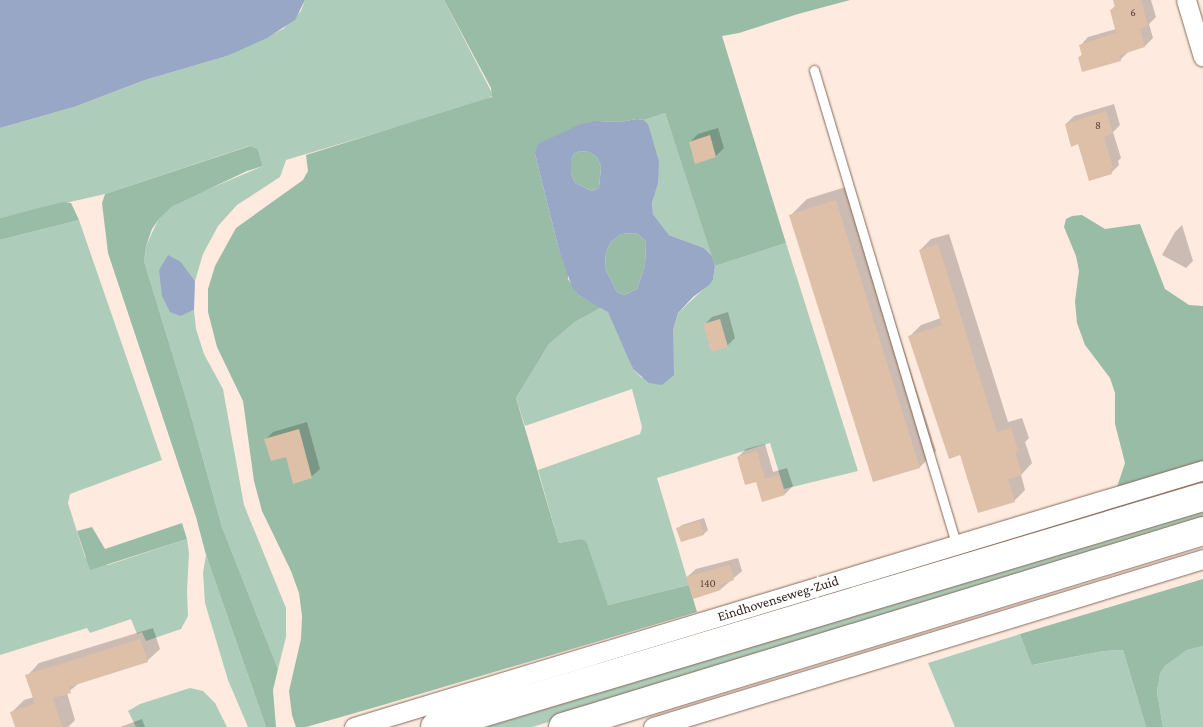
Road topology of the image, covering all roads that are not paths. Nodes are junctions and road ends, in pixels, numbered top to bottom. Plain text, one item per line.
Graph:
1 (1186, 0) edge
2 (1203, 57) edge
3 (814, 70) dead end
4 (1203, 470) edge
5 (1203, 497) edge
6 (1203, 531) edge
7 (960, 558) junction
8 (1203, 559) edge
9 (354, 727) edge
10 (436, 727) edge
11 (563, 727) edge
12 (653, 727) edge

1 - 2 street
3 - 7 lane
4 - 7 street, Eindhovenseweg-Zuid
5 - 7 main road, Eindhovenseweg-Zuid
6 - 11 main road
7 - 9 street, Eindhovenseweg-Zuid
7 - 10 main road, Eindhovenseweg-Zuid
8 - 12 street

